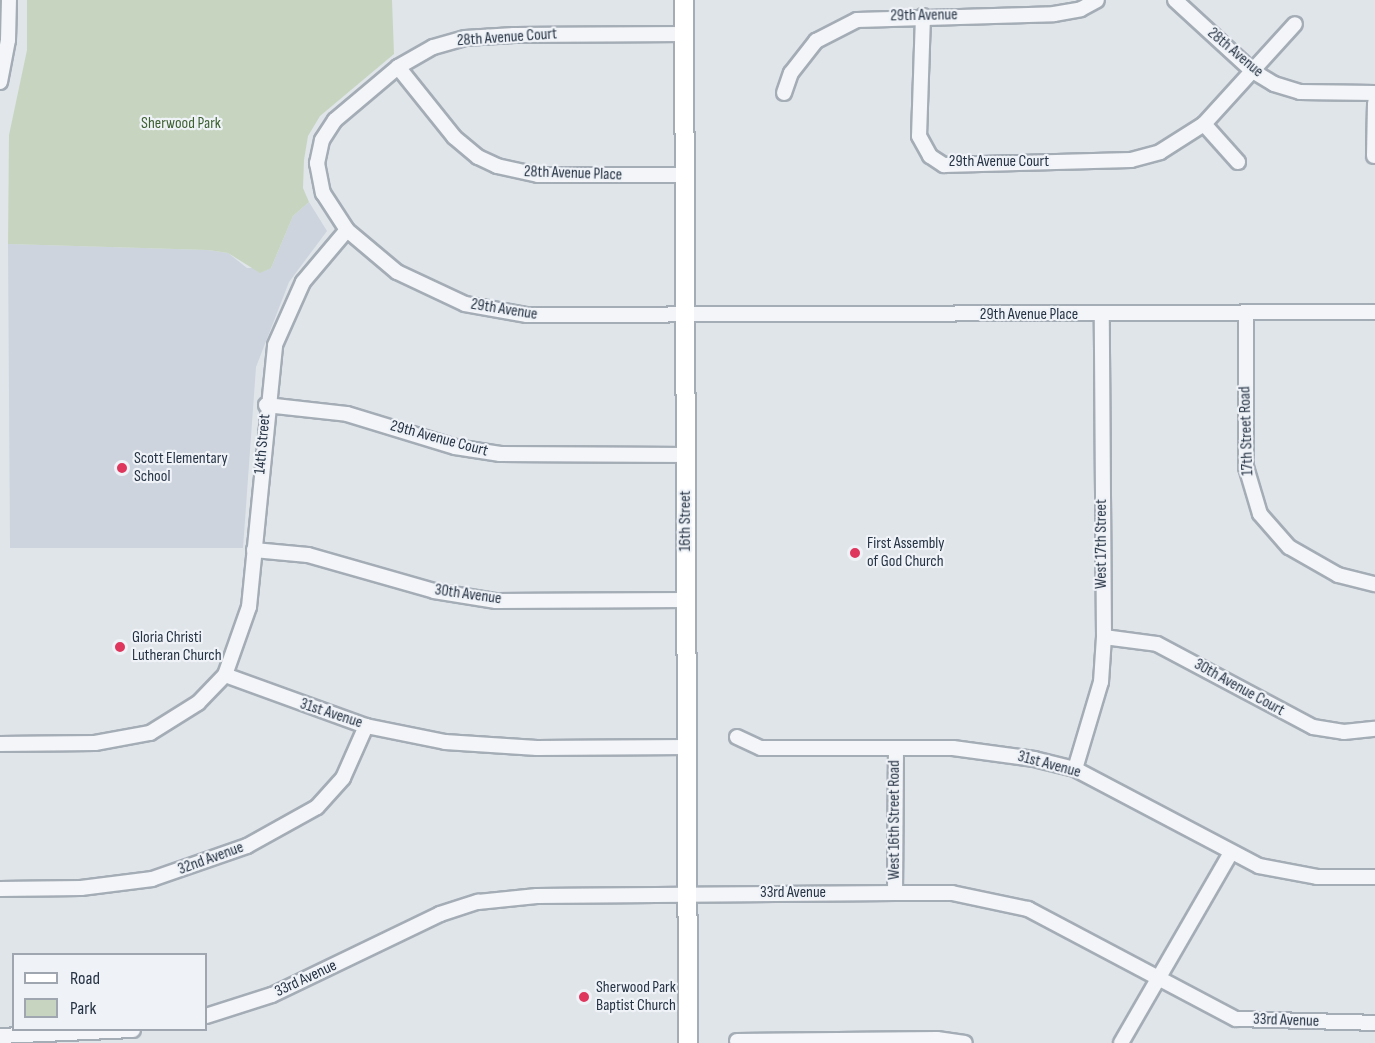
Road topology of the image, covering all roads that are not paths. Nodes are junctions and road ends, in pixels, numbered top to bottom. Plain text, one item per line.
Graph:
1 (9, 0) edge
2 (684, 0) edge
3 (1097, 0) edge
4 (1175, 0) edge
5 (923, 16) junction
6 (1296, 24) dead end
7 (684, 34) junction
8 (398, 67) junction
9 (1251, 70) junction
10 (0, 82) edge
11 (784, 93) dead end
12 (1375, 93) edge
13 (1375, 103) edge
14 (1204, 124) junction
15 (1374, 156) edge
16 (1238, 162) dead end
17 (685, 175) junction
18 (347, 230) junction
19 (1375, 312) edge
20 (684, 315) junction
21 (1102, 315) junction
22 (1246, 315) junction
23 (266, 405) junction
24 (686, 455) junction
25 (254, 550) junction
26 (1375, 584) edge
27 (686, 600) junction
28 (1104, 637) junction
29 (225, 675) junction
30 (366, 726) junction
31 (1375, 729) edge
32 (737, 737) dead end
33 (0, 744) edge
34 (687, 747) junction
35 (896, 748) junction
36 (1075, 769) junction
37 (1230, 854) junction
38 (1375, 877) edge
39 (0, 889) edge
40 (687, 893) junction
41 (895, 893) junction
42 (1158, 978) junction
43 (207, 1016) edge
44 (1375, 1023) edge
45 (95, 1031) edge
46 (0, 1036) edge
47 (737, 1041) dead end
48 (688, 1043) edge
49 (965, 1043) edge
50 (1121, 1043) edge

1 - 10 street
2 - 7 main road, 16th Street
3 - 5 street, 29th Avenue
4 - 9 street, 28th Avenue
5 - 11 street, 29th Avenue
5 - 14 street, 29th Avenue Court
6 - 9 street, 29th Avenue Court
7 - 8 street, 28th Avenue Court
7 - 17 main road, 16th Street
8 - 17 street, 28th Avenue Place
8 - 18 street, 28th Avenue Court
9 - 12 street, 28th Avenue
9 - 14 street, 29th Avenue Court
13 - 15 street
14 - 16 street
17 - 20 main road, 16th Street
18 - 20 street, 29th Avenue
18 - 23 street, 14th Street
19 - 22 street, 29th Avenue Place
20 - 21 street, 29th Avenue Place
20 - 24 main road, 16th Street
21 - 22 street, 29th Avenue Place
21 - 28 street, West 17th Street
22 - 26 street, 17th Street Road
23 - 24 street, 29th Avenue Court
23 - 25 street, 14th Street
24 - 27 main road, 16th Street
25 - 27 street, 30th Avenue
25 - 29 street, 14th Street
27 - 34 main road, 16th Street
28 - 31 street, 30th Avenue Court
28 - 36 street, West 17th Street
29 - 30 street, 31st Avenue
29 - 33 street
30 - 34 street, 31st Avenue
30 - 39 street, 32nd Avenue
32 - 35 street, 31st Avenue
34 - 40 main road, 16th Street
35 - 36 street, 31st Avenue
35 - 41 street, West 16th Street Road
36 - 37 street, 31st Avenue
37 - 38 street, 31st Avenue
37 - 42 street
40 - 41 street, 33rd Avenue
40 - 43 street, 33rd Avenue
40 - 48 main road, 16th Street
41 - 42 street, 33rd Avenue
42 - 44 street, 33rd Avenue
42 - 50 street
45 - 46 street
47 - 49 street

